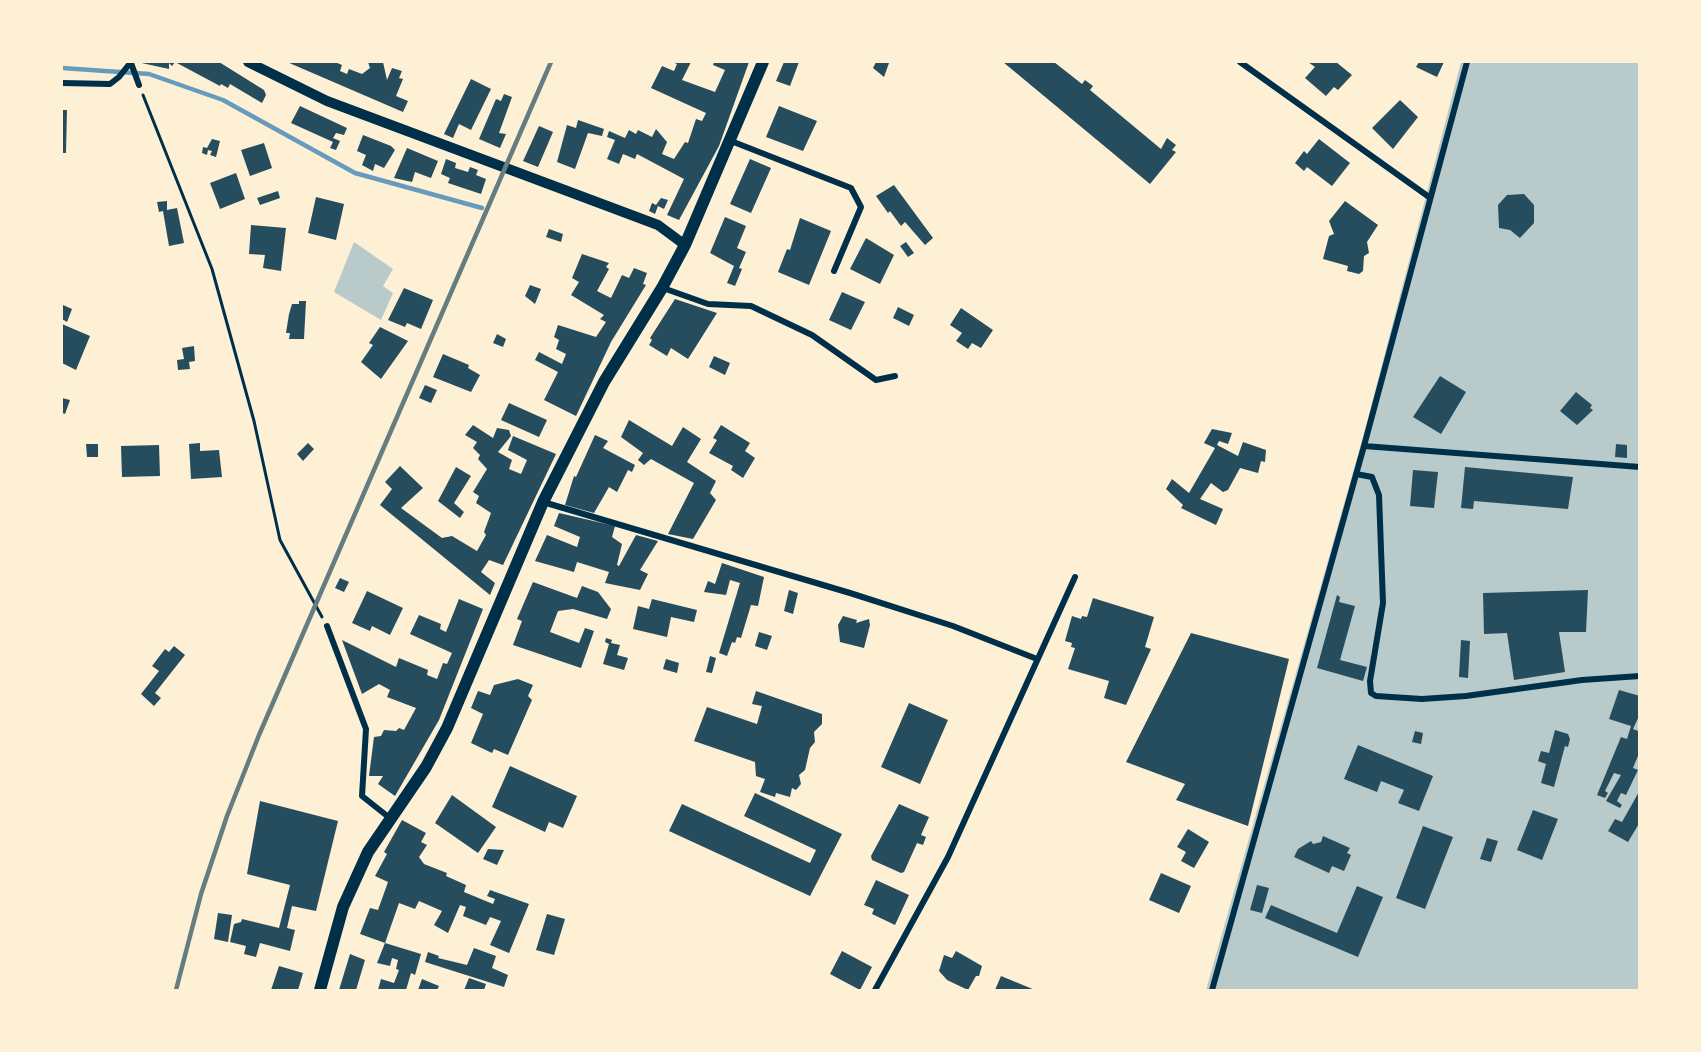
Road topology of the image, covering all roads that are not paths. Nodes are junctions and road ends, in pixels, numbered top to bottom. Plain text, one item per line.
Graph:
1 (131, 62) edge
2 (248, 62) edge
3 (763, 62) edge
4 (1240, 62) edge
5 (1467, 62) edge
6 (62, 83) edge
7 (139, 85) road end
8 (731, 141) junction
9 (1428, 198) junction
10 (685, 245) junction
11 (834, 271) dead end
12 (662, 288) junction
13 (895, 376) dead end
14 (1364, 446) junction
15 (1640, 467) edge
16 (1356, 474) junction
17 (543, 502) junction
18 (1075, 578) dead end
19 (327, 626) road end
20 (1036, 659) junction
21 (1640, 676) edge
22 (391, 819) junction
23 (320, 990) edge
24 (875, 990) edge
25 (1212, 990) edge

1 - 6 street
1 - 7 street
2 - 10 street
3 - 8 main road
4 - 9 street
5 - 9 street
8 - 10 main road
8 - 11 street
9 - 14 street
10 - 12 main road
12 - 13 street
12 - 17 main road
14 - 15 street
14 - 16 street
16 - 21 street
16 - 25 street
17 - 20 street
17 - 22 main road
18 - 20 street
19 - 22 street
20 - 24 street
22 - 23 main road

